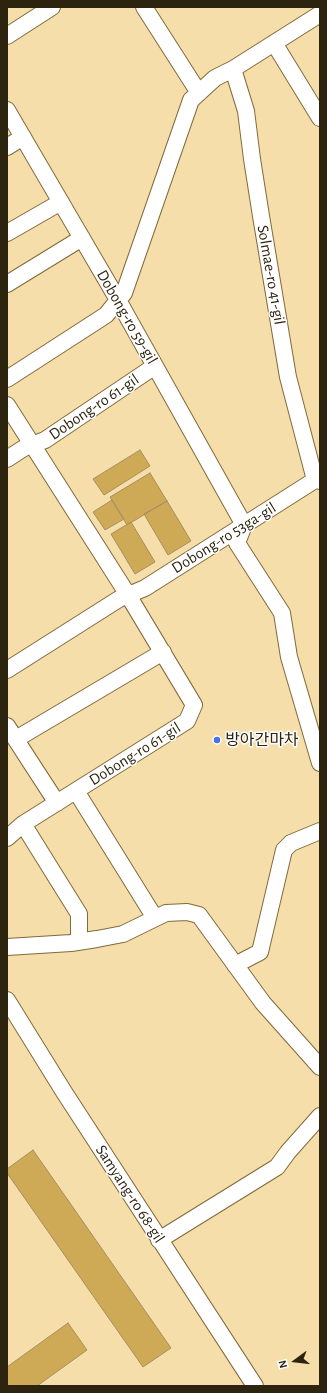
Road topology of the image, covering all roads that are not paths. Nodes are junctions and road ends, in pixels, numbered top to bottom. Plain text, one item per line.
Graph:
1 (52, 7) edge
2 (144, 7) edge
3 (320, 14) edge
4 (7, 36) edge
5 (274, 43) junction
6 (233, 69) junction
7 (199, 93) junction
8 (7, 110) edge
9 (320, 118) edge
10 (23, 137) junction
11 (7, 147) edge
12 (61, 202) junction
13 (7, 233) edge
14 (82, 238) junction
15 (7, 284) edge
16 (118, 300) junction
17 (155, 366) junction
18 (7, 378) edge
19 (7, 405) edge
20 (32, 445) junction
21 (7, 459) edge
22 (318, 480) edge
23 (244, 525) junction
24 (128, 595) junction
25 (163, 652) junction
26 (7, 670) edge
27 (11, 732) edge
28 (320, 764) edge
29 (76, 791) junction
30 (58, 803) junction
31 (23, 824) junction
32 (320, 831) edge
33 (7, 838) edge
34 (155, 918) junction
35 (79, 942) junction
36 (7, 947) edge
37 (235, 965) junction
38 (7, 1000) edge
39 (320, 1067) edge
40 (320, 1116) edge
41 (159, 1240) junction
42 (255, 1386) edge

1 - 4 street
2 - 7 street
3 - 5 street
5 - 6 street
5 - 9 street
6 - 7 street
6 - 22 street, Solmae-ro 41-gil
7 - 16 street
8 - 10 street, Dobong-ro 59-gil
10 - 11 street
10 - 12 street, Dobong-ro 59-gil
12 - 13 street
12 - 14 street, Dobong-ro 59-gil
14 - 15 street
14 - 16 street, Dobong-ro 59-gil
16 - 17 street, Dobong-ro 59-gil
16 - 18 street
17 - 20 street, Dobong-ro 61-gil
17 - 23 street, Dobong-ro 59-gil
19 - 20 street, Dobong-ro 61-gil
20 - 21 street, Dobong-ro 61-gil
20 - 24 street, Dobong-ro 61-gil
22 - 23 street, Dobong-ro 53ga-gil
23 - 24 street, Dobong-ro 53ga-gil
23 - 28 street
24 - 25 street, Dobong-ro 61-gil
24 - 26 street
25 - 27 street
25 - 29 street, Dobong-ro 61-gil
27 - 30 street
29 - 30 street, Dobong-ro 61-gil
29 - 34 street, Dobong-ro 61-gil
30 - 31 street, Dobong-ro 61-gil
31 - 33 street, Dobong-ro 61-gil
31 - 35 street
32 - 37 street
34 - 35 street
34 - 37 street
35 - 36 street
37 - 39 street
38 - 41 street, Samyang-ro 68-gil
40 - 41 street
41 - 42 street, Samyang-ro 68-gil

